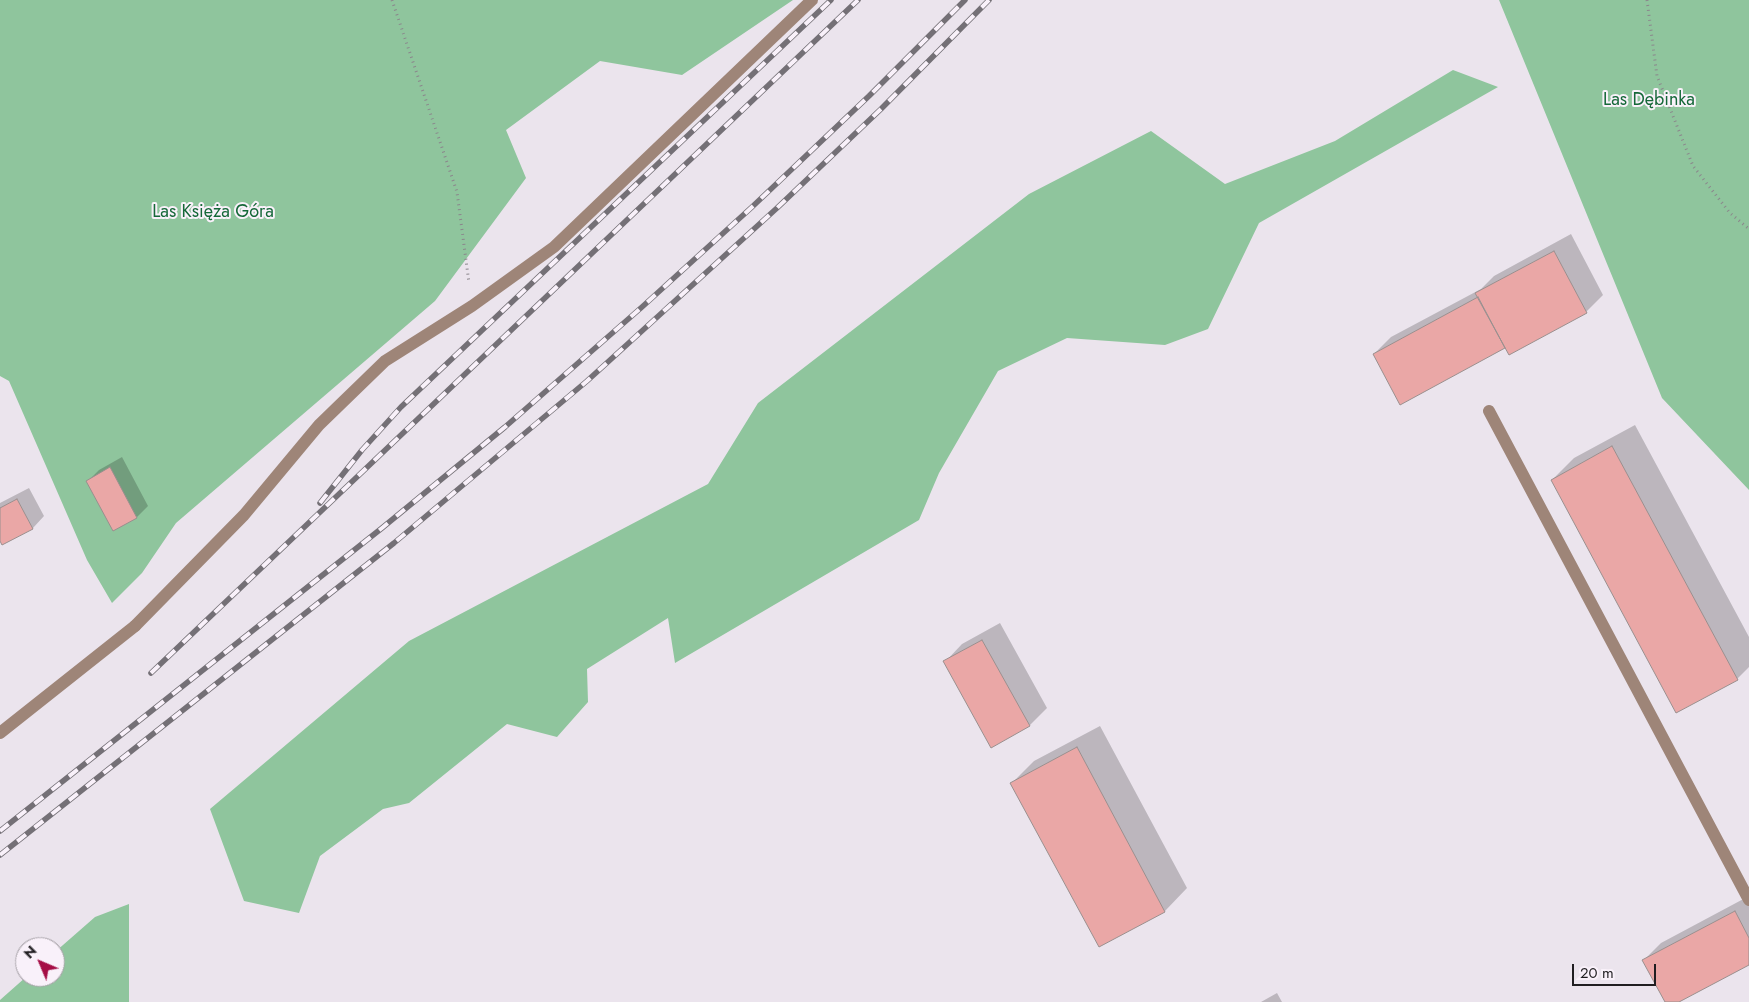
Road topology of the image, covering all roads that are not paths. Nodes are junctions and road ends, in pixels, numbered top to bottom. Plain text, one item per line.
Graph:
1 (812, 0) edge
2 (1489, 411) dead end
3 (0, 733) edge
4 (1749, 900) edge

1 - 3 street
2 - 4 street

